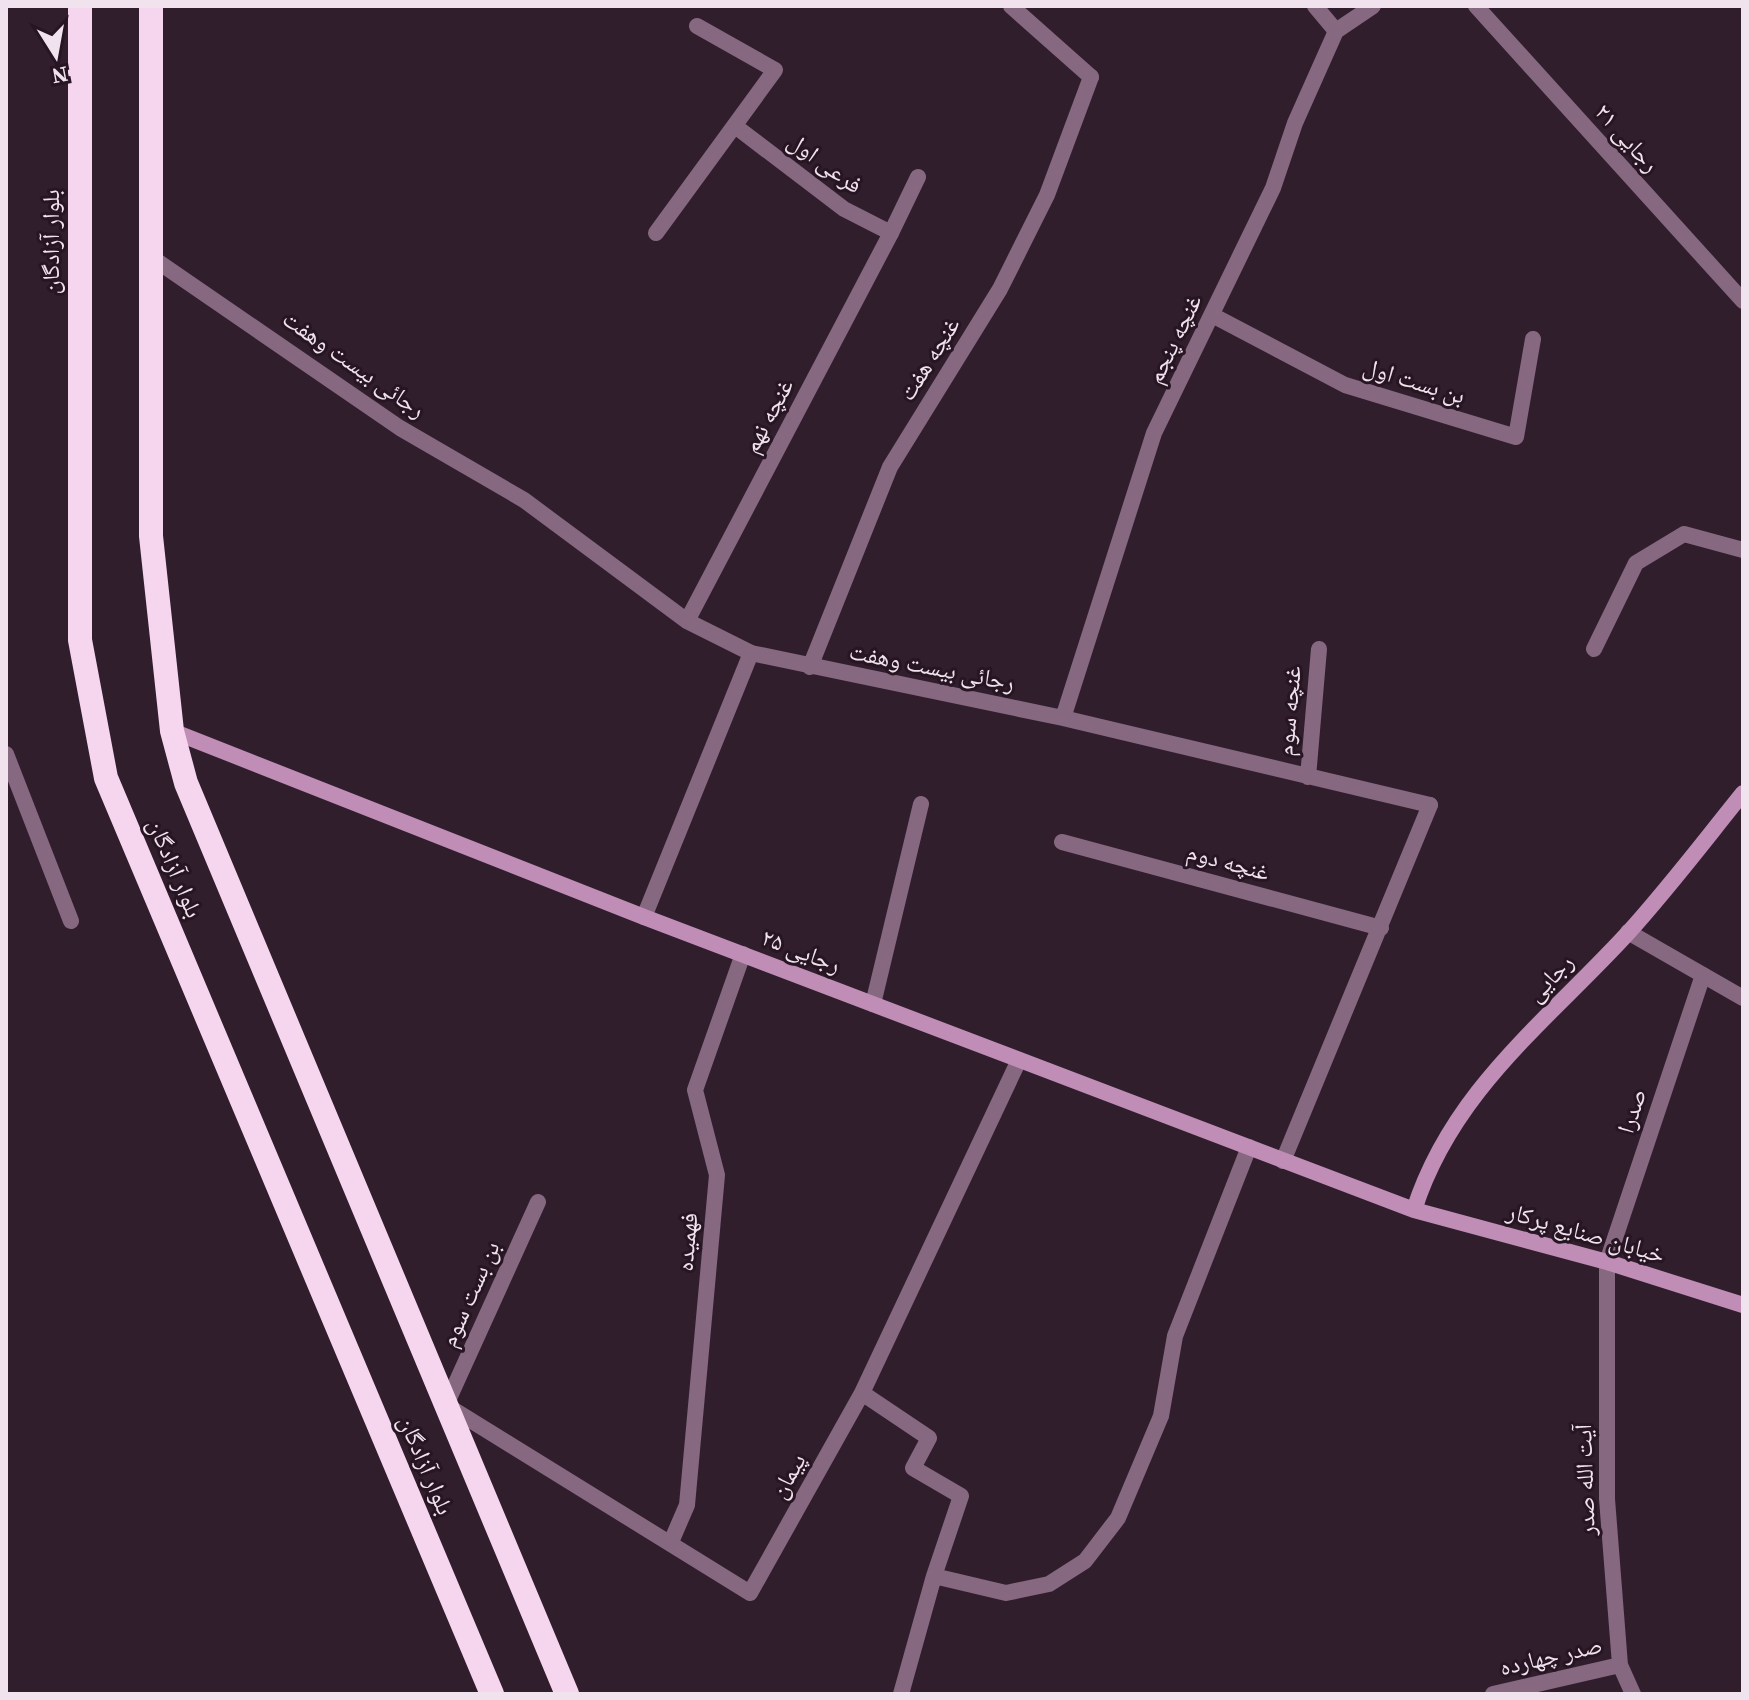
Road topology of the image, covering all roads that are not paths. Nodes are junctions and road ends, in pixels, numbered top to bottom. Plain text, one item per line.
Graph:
1 (80, 6) edge
2 (151, 6) edge
3 (1011, 6) edge
4 (1315, 6) edge
5 (1373, 6) edge
6 (1476, 6) edge
7 (697, 26) dead end
8 (1336, 31) junction
9 (735, 126) junction
10 (918, 177) dead end
11 (656, 233) dead end
12 (891, 233) junction
13 (151, 257) junction
14 (1743, 301) edge
15 (1214, 316) junction
16 (1533, 339) dead end
17 (1743, 550) edge
18 (687, 621) junction
19 (1319, 649) dead end
20 (1594, 649) dead end
21 (751, 653) junction
22 (810, 667) junction
23 (1063, 718) junction
24 (172, 731) junction
25 (6, 754) edge
26 (1308, 777) junction
27 (1743, 793) edge
28 (921, 804) dead end
29 (1062, 842) dead end
30 (644, 917) junction
31 (71, 921) dead end
32 (1381, 928) junction
33 (1628, 932) junction
34 (743, 954) junction
35 (1703, 975) junction
36 (1743, 998) edge
37 (873, 1004) junction
38 (1019, 1060) junction
39 (1249, 1147) junction
40 (1283, 1161) junction
41 (538, 1202) dead end
42 (1414, 1210) junction
43 (1607, 1262) junction
44 (1743, 1305) edge
45 (862, 1393) junction
46 (446, 1405) junction
47 (671, 1542) junction
48 (934, 1576) junction
49 (1620, 1665) junction
50 (492, 1694) edge
51 (567, 1694) edge
52 (901, 1694) edge
53 (1493, 1694) edge
54 (1633, 1694) edge

1 - 50 highway, بلوار آزادگان
2 - 13 highway, بلوار آزادگان
3 - 22 street, غنچه هفت
4 - 8 street
5 - 8 street
6 - 14 street, رجایی ۲۱
7 - 9 street
8 - 15 street, غنچه پنجم
9 - 11 street
9 - 12 street, فرعی اول
10 - 12 street, غنچه نهم
12 - 18 street, غنچه نهم
13 - 18 street, رجائی بیست وهفت
13 - 24 highway, بلوار آزادگان
15 - 16 street, بن بست اول
15 - 23 street, غنچه پنجم
17 - 20 street
18 - 21 street, رجائی بیست وهفت
19 - 26 street, غنچه سوم
21 - 22 street, رجائی بیست وهفت
21 - 30 street
22 - 23 street, رجائی بیست وهفت
23 - 26 street, رجائی بیست وهفت
24 - 30 street, رجایی ۲۵
24 - 46 highway, بلوار آزادگان
25 - 31 street
26 - 32 street, رجائی بیست وهفت
27 - 33 street, رجایی
28 - 37 street
29 - 32 street, غنچه دوم
30 - 34 street, رجایی ۲۵
32 - 40 street, رجائی بیست وهفت
33 - 35 street
33 - 42 street, رجایی
34 - 37 street, رجایی ۲۵
34 - 47 street, فهمیده
35 - 36 street
35 - 43 street, صدرا
37 - 38 street, رجایی ۲۵
38 - 39 street, رجایی ۲۵
38 - 45 street, پیمان
39 - 40 street, رجایی ۲۵
39 - 48 street
40 - 42 street, رجایی ۲۵
41 - 46 street, بن بست سوم
42 - 43 street, خیابان صنایع پرکار
43 - 44 street, خیابان صنایع پرکار
43 - 49 street, آیت الله صدر
45 - 47 street, پیمان
45 - 48 street
46 - 47 street, پیمان
46 - 51 highway, بلوار آزادگان
48 - 52 street
49 - 53 street, صدر چهارده
49 - 54 street, آیت الله صدر

